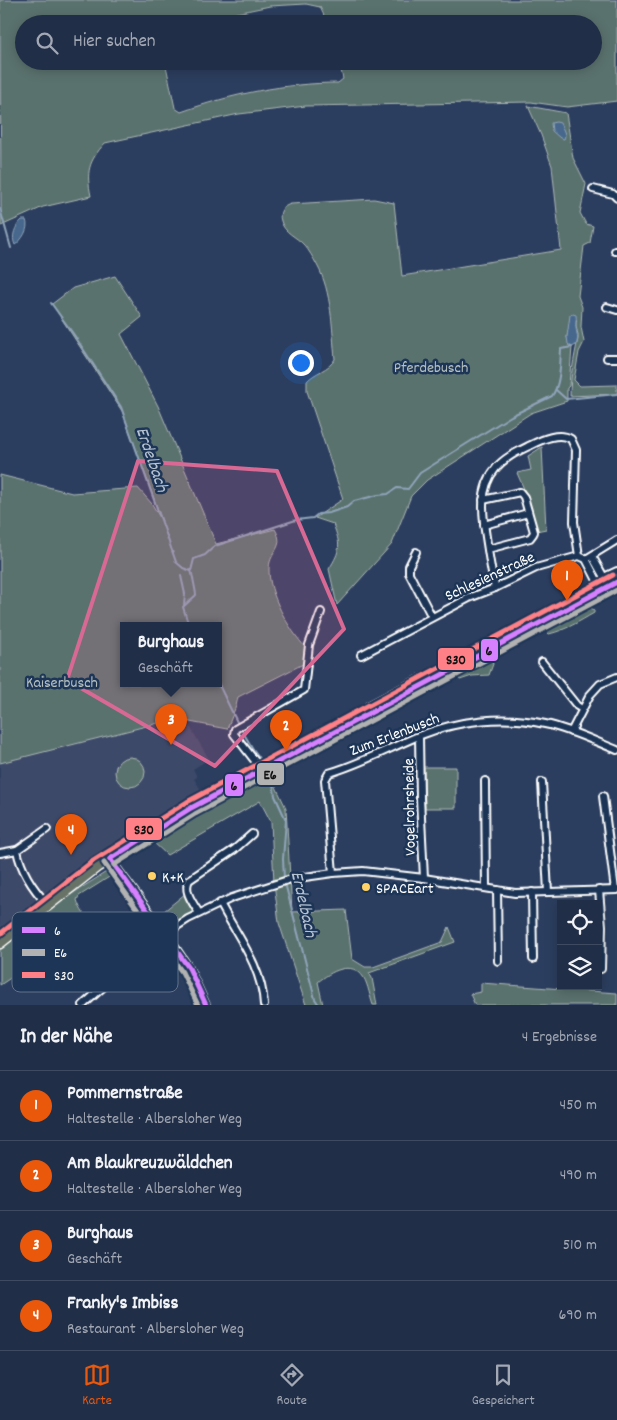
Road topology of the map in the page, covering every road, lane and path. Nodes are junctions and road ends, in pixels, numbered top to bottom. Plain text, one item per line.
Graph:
1 (593, 189) dead end
2 (617, 198) edge
3 (607, 307) dead end
4 (617, 310) edge
5 (607, 358) dead end
6 (617, 358) edge
7 (483, 500) junction
8 (528, 513) junction
9 (484, 525) junction
10 (617, 540) edge
11 (488, 549) junction
12 (416, 552) dead end
13 (579, 556) junction
14 (589, 558) junction
15 (617, 571) edge
16 (604, 577) junction
17 (617, 582) edge
18 (495, 588) junction
19 (606, 588) junction
20 (321, 612) dead end
21 (432, 617) junction
22 (361, 655) dead end
23 (542, 662) dead end
24 (617, 678) edge
25 (582, 709) junction
26 (571, 732) junction
27 (419, 736) junction
28 (617, 750) edge
29 (265, 768) junction
30 (485, 781) dead end
31 (542, 782) dead end
32 (603, 796) dead end
33 (47, 829) dead end
34 (252, 834) dead end
35 (17, 850) junction
36 (0, 853) edge
37 (110, 859) junction
38 (333, 873) junction
39 (424, 878) junction
40 (486, 888) junction
41 (497, 890) junction
42 (599, 890) junction
43 (616, 890) edge
44 (532, 892) junction
45 (548, 892) junction
46 (220, 902) junction
47 (48, 905) junction
48 (39, 912) edge
49 (150, 912) edge
50 (199, 913) junction
51 (178, 926) edge
52 (12, 934) edge
53 (0, 944) edge
54 (602, 945) edge
55 (178, 951) edge
56 (533, 959) dead end
57 (498, 961) dead end
58 (98, 992) edge
59 (83, 1005) edge
60 (206, 1005) edge
61 (264, 1005) edge

1 - 2 street
3 - 4 street
5 - 6 street
7 - 8 street
7 - 9 street
7 - 13 street
8 - 9 street
8 - 11 street
9 - 11 street
10 - 14 street
11 - 18 street
12 - 21 street, Schlesienstraße
13 - 14 street
13 - 18 street, Schlesienstraße
14 - 16 street
14 - 19 street
15 - 16 street
16 - 19 street
17 - 19 main road
18 - 21 street, Schlesienstraße
19 - 29 main road
20 - 29 street
21 - 22 street, Schlesienstraße
23 - 25 street
24 - 25 street
25 - 26 street
26 - 27 street, Zum Erlenbusch
26 - 28 street, Zum Erlenbusch
27 - 38 street, Zum Erlenbusch
27 - 39 street, Vogelrohrsheide
29 - 37 main road
30 - 40 street
31 - 45 street
32 - 43 street, Vogelrohrsheide
33 - 35 street
34 - 50 street
35 - 36 street
35 - 47 street
37 - 47 main road
37 - 49 street
38 - 39 street, Vogelrohrsheide
38 - 46 street, Vogelrohrsheide
39 - 40 street, Vogelrohrsheide
40 - 41 street, Vogelrohrsheide
41 - 44 street, Vogelrohrsheide
41 - 57 street
42 - 43 street, Vogelrohrsheide
42 - 45 street, Vogelrohrsheide
42 - 54 street
44 - 45 street, Vogelrohrsheide
44 - 56 street
46 - 50 street, Vogelrohrsheide
46 - 61 street
47 - 48 main road
50 - 51 street, Vogelrohrsheide
52 - 53 main road
55 - 60 street
58 - 59 street, Vogelrohrsheide

